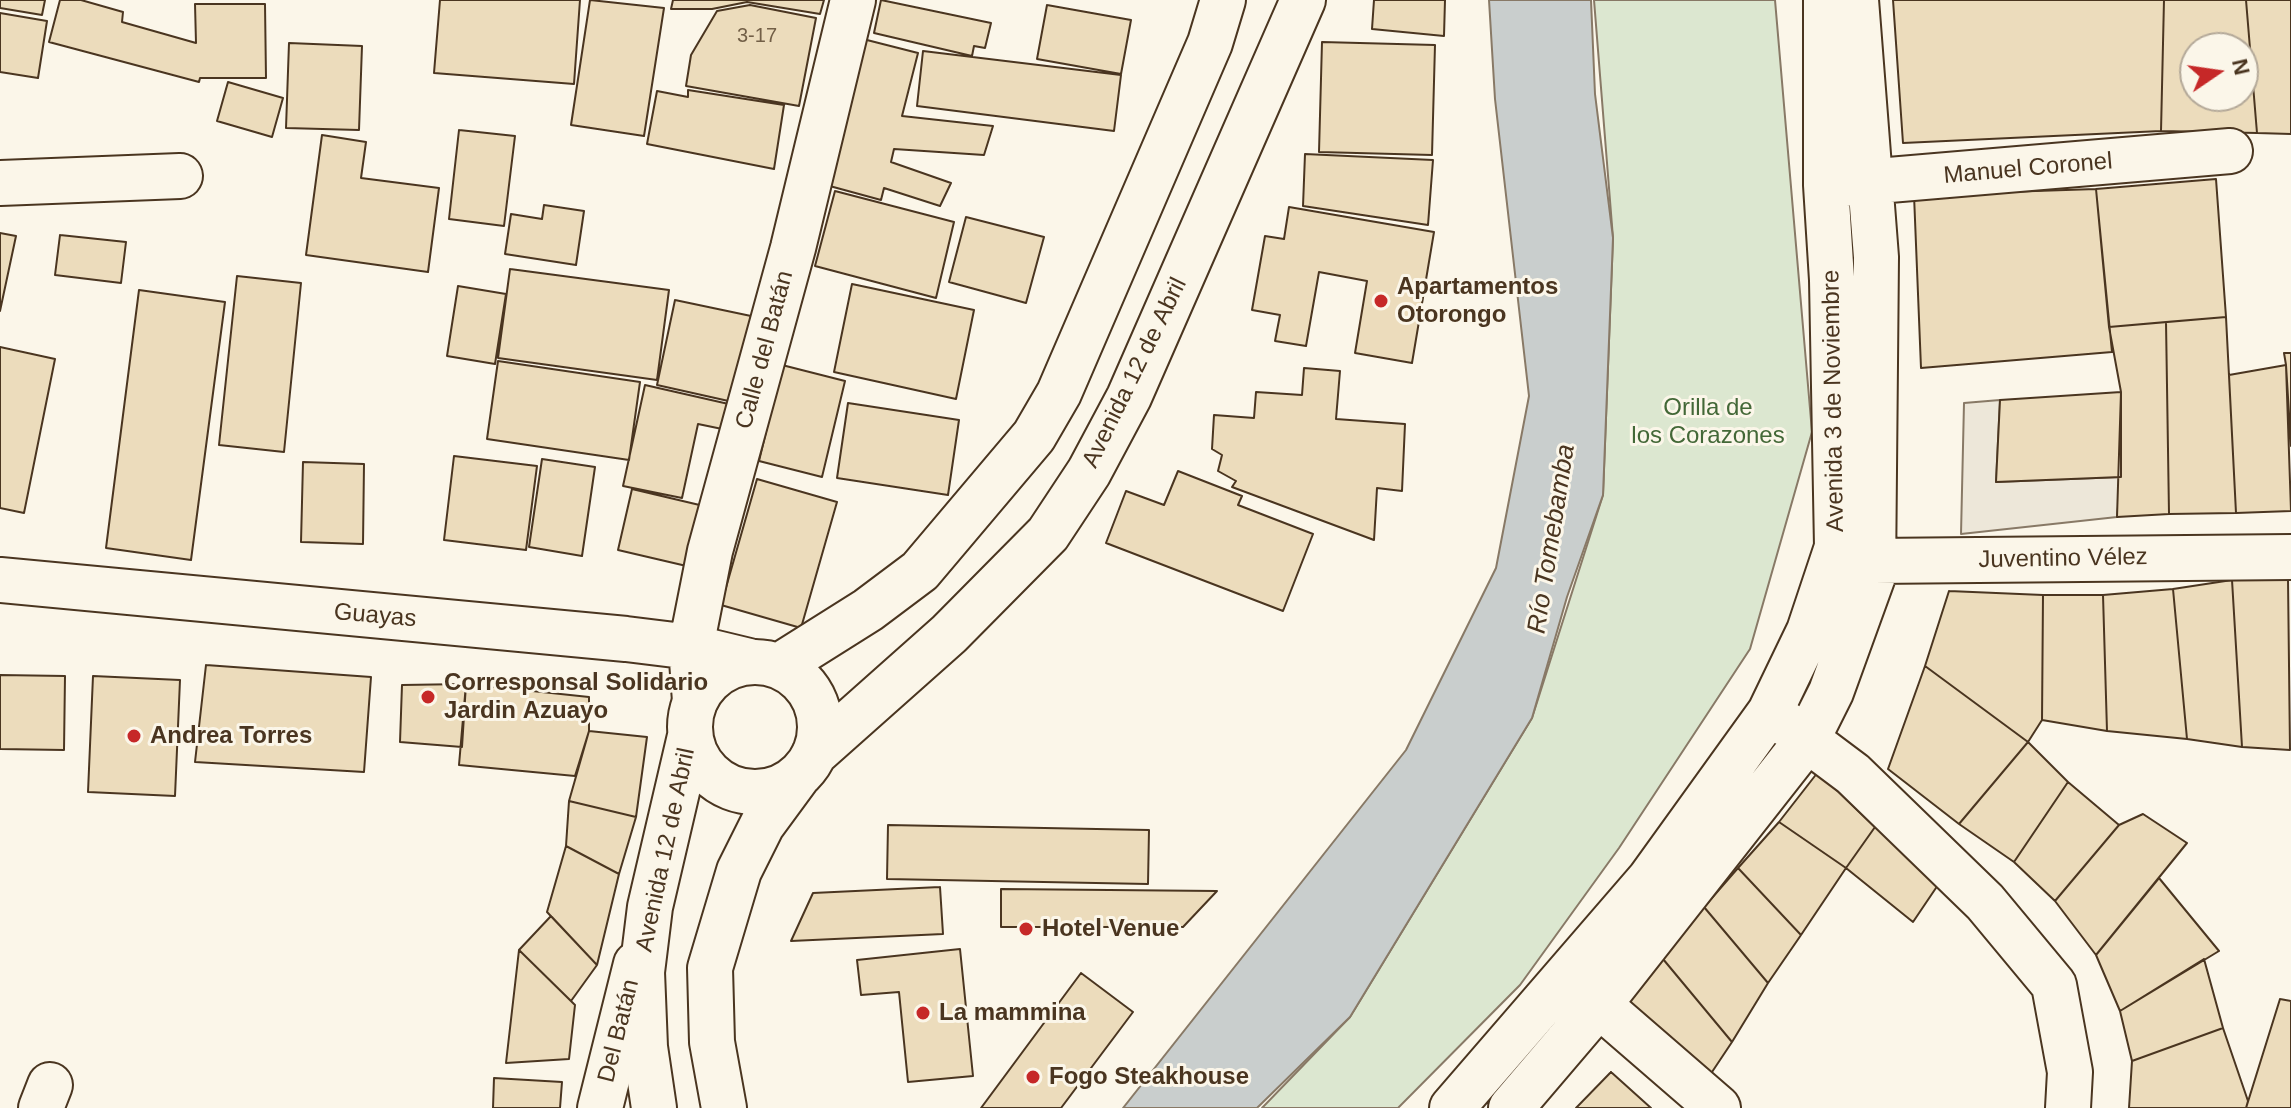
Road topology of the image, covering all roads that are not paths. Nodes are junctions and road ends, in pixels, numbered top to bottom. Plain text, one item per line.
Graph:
1 (853, 0) edge
2 (1223, 0) edge
3 (1303, 0) edge
4 (1826, 0) edge
5 (1856, 0) edge
6 (2230, 151) dead end
7 (180, 176) dead end
8 (1870, 182) junction
9 (0, 183) edge
10 (1826, 185) junction
11 (1856, 554) junction
12 (2291, 557) edge
13 (0, 580) edge
14 (691, 647) junction
15 (764, 664) junction
16 (1770, 712) junction
17 (692, 719) junction
18 (1807, 740) junction
19 (806, 765) junction
20 (650, 907) junction
21 (1566, 975) junction
22 (1598, 1006) junction
23 (600, 1108) edge
24 (654, 1108) edge
25 (724, 1108) edge
26 (1452, 1108) edge
27 (1511, 1108) edge
28 (1718, 1108) edge
29 (2068, 1108) edge

1 - 14 street, Calle del Batán
2 - 15 street, Avenida 12 de Abril
3 - 19 street, Avenida 12 de Abril
4 - 10 street, Avenida 3 de Noviembre
5 - 8 street, Avenida 3 de Noviembre
6 - 8 street, Manuel Coronel
7 - 9 street
8 - 10 street, Manuel Coronel
8 - 11 street, Avenida 3 de Noviembre
10 - 11 street, Avenida 3 de Noviembre
11 - 12 street, Juventino Vélez
11 - 16 street, Avenida 3 de Noviembre
11 - 18 street, Avenida 3 de Noviembre
13 - 14 street, Guayas
14 - 15 street, Guayas
14 - 17 street, Calle del Batán
15 - 17 street, Avenida 12 de Abril
15 - 19 street
16 - 18 street
16 - 21 street, Avenida 3 de Noviembre
17 - 19 street, Avenida 12 de Abril
17 - 20 street, Avenida 12 de Abril
18 - 22 street, Avenida 3 de Noviembre
18 - 29 street
19 - 25 street, Avenida 12 de Abril
20 - 23 street, Del Batán
20 - 24 street, Avenida 12 de Abril
21 - 22 street
21 - 26 street, Avenida 3 de Noviembre
22 - 27 street, Avenida 3 de Noviembre
22 - 28 street

